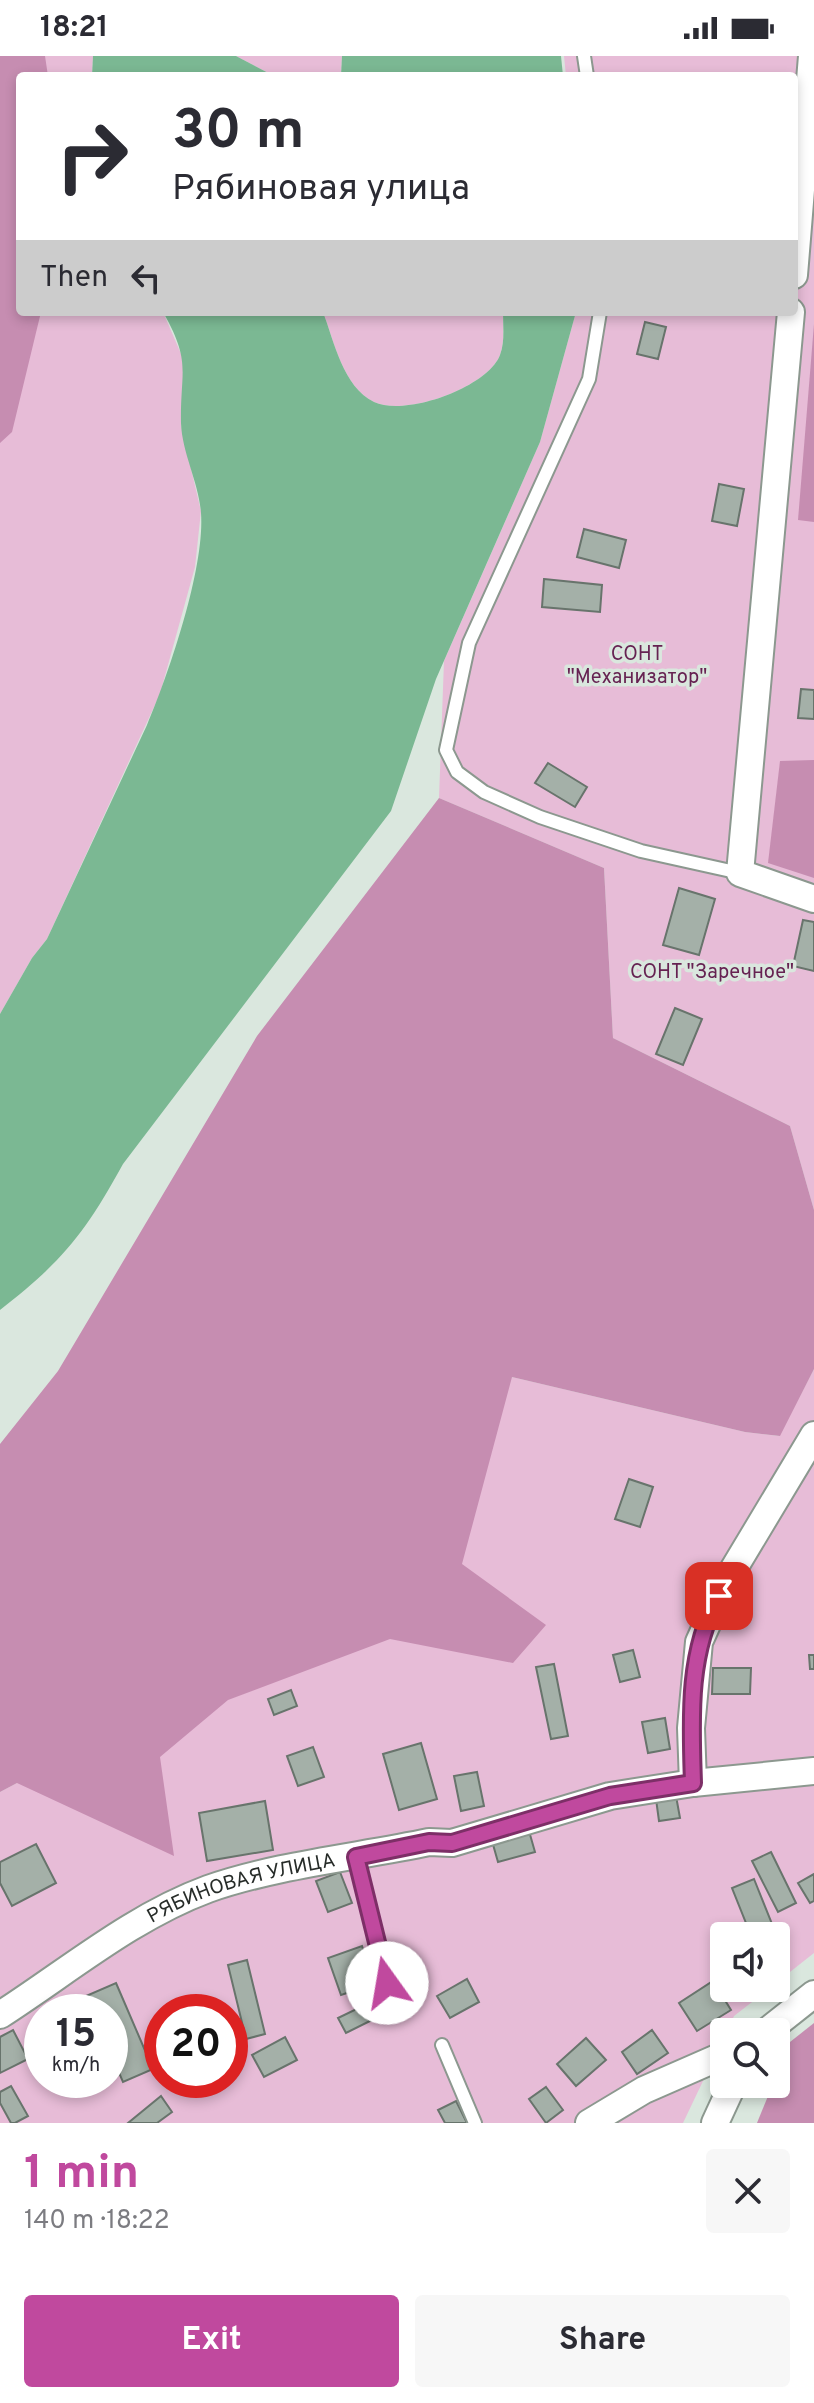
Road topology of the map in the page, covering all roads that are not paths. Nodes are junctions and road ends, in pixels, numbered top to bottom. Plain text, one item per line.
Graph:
1 (812, 56) edge
2 (798, 226) edge
3 (599, 316) edge
4 (791, 316) edge
5 (740, 873) junction
6 (814, 899) edge
7 (814, 1435) edge
8 (814, 1771) edge
9 (693, 1783) junction
10 (356, 1857) junction
11 (387, 1983) dead end
12 (814, 1994) edge
13 (0, 2015) edge
14 (784, 2018) edge
15 (442, 2045) dead end
16 (710, 2061) edge
17 (727, 2098) edge
18 (475, 2123) edge
19 (589, 2123) edge
20 (715, 2123) edge

1 - 2 street
3 - 5 lane
4 - 5 street
5 - 6 street
7 - 9 street
8 - 9 street, РЯБИНОВАЯ УЛИЦА
9 - 10 street, РЯБИНОВАЯ УЛИЦА
10 - 11 lane
10 - 13 street, РЯБИНОВАЯ УЛИЦА
12 - 14 street
15 - 18 lane
16 - 19 street
17 - 20 street

